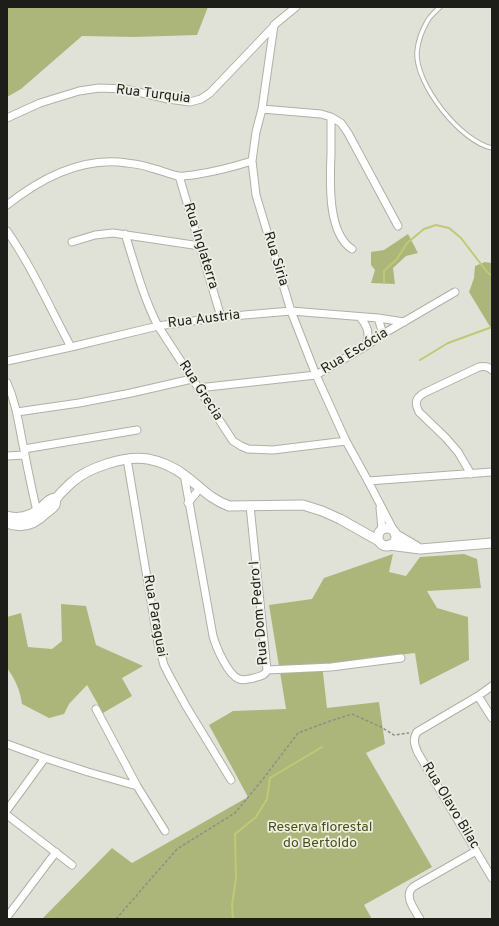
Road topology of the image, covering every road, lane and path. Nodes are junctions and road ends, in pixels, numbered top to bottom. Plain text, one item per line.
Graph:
1 (296, 7) edge
2 (440, 7) edge
3 (274, 26) junction
4 (262, 109) junction
5 (331, 117) junction
6 (7, 118) edge
7 (492, 148) edge
8 (252, 161) junction
9 (179, 176) junction
10 (7, 204) edge
11 (398, 226) dead end
12 (7, 231) edge
13 (125, 234) junction
14 (72, 242) dead end
15 (7, 243) edge
16 (200, 246) junction
17 (19, 248) junction
18 (352, 249) dead end
19 (455, 292) dead end
20 (291, 311) junction
21 (221, 317) junction
22 (360, 317) junction
23 (378, 318) junction
24 (404, 322) junction
25 (158, 326) junction
26 (383, 334) junction
27 (366, 346) junction
28 (71, 347) junction
29 (7, 361) edge
30 (492, 370) edge
31 (316, 375) junction
32 (192, 379) junction
33 (7, 383) edge
34 (198, 388) junction
35 (17, 412) junction
36 (137, 430) dead end
37 (346, 441) junction
38 (24, 452) junction
39 (7, 456) edge
40 (127, 460) junction
41 (492, 472) edge
42 (184, 474) junction
43 (471, 474) junction
44 (368, 482) junction
45 (200, 488) junction
46 (56, 498) junction
47 (188, 503) junction
48 (380, 504) junction
49 (250, 506) junction
50 (37, 511) junction
51 (7, 516) edge
52 (7, 523) edge
53 (357, 528) junction
54 (381, 530) junction
55 (394, 532) junction
56 (379, 541) junction
57 (492, 543) edge
58 (389, 545) junction
59 (420, 549) junction
60 (401, 658) dead end
61 (267, 670) junction
62 (492, 686) edge
63 (478, 696) junction
64 (96, 709) dead end
65 (492, 718) edge
66 (417, 732) junction
67 (7, 744) edge
68 (45, 758) junction
69 (231, 780) dead end
70 (136, 786) junction
71 (7, 810) edge
72 (7, 815) edge
73 (165, 831) dead end
74 (476, 851) junction
75 (56, 852) junction
76 (72, 865) dead end
77 (492, 878) edge
78 (7, 918) edge
79 (116, 919) edge
80 (420, 919) edge

1 - 3 street
2 - 7 lane
3 - 4 street, Rua Siria
3 - 6 street, Rua Turquia
4 - 5 street
4 - 8 street, Rua Siria
5 - 11 street
5 - 18 street
8 - 9 street
8 - 20 street, Rua Siria
9 - 10 street
9 - 16 street, Rua Inglaterra
12 - 17 street
13 - 14 street
13 - 16 street
13 - 25 street, Rua Grecia
15 - 17 street
16 - 21 street, Rua Inglaterra
17 - 28 street
19 - 24 street, Rua Escócia
20 - 21 street, Rua Austria
20 - 22 street, Rua Austria
20 - 31 street, Rua Siria
21 - 25 street, Rua Austria
22 - 23 street, Rua Austria
22 - 27 street
23 - 24 street, Rua Austria
23 - 26 street
24 - 26 street, Rua Escócia
25 - 28 street, Rua Austria
25 - 32 street, Rua Grecia
26 - 27 street, Rua Escócia
27 - 31 street, Rua Escócia
28 - 29 street, Rua Austria
30 - 43 street
31 - 34 street, Rua Escócia
31 - 37 street, Rua Siria
32 - 34 street, Rua Grecia
32 - 35 street
33 - 35 street
34 - 37 street, Rua Grecia
35 - 38 street
36 - 38 street
37 - 44 street, Rua Siria
38 - 39 street
38 - 50 street
40 - 42 street
40 - 46 street
40 - 69 street, Rua Paraguai
41 - 43 street
42 - 45 street
42 - 47 street, Rua Dom Pedro I
43 - 44 street
44 - 48 street, Rua Siria
45 - 47 street
45 - 49 street
46 - 50 street
46 - 52 street
47 - 61 street, Rua Dom Pedro I
48 - 54 street, Rua Siria
48 - 55 street, Rua Siria
49 - 53 street
49 - 61 street, Rua Dom Pedro I
50 - 51 street
53 - 54 street
53 - 56 street
54 - 55 street
54 - 56 street
55 - 58 street
55 - 59 street
56 - 58 street
57 - 59 street
58 - 59 street
60 - 61 street
62 - 63 street
63 - 65 street
63 - 66 street
64 - 70 street
66 - 74 street, Rua Olavo Bilac
66 - 79 path
67 - 68 street
68 - 70 street
68 - 71 street
70 - 73 street
72 - 75 street
74 - 77 street, Rua Olavo Bilac
74 - 80 street
75 - 76 street
75 - 78 street

